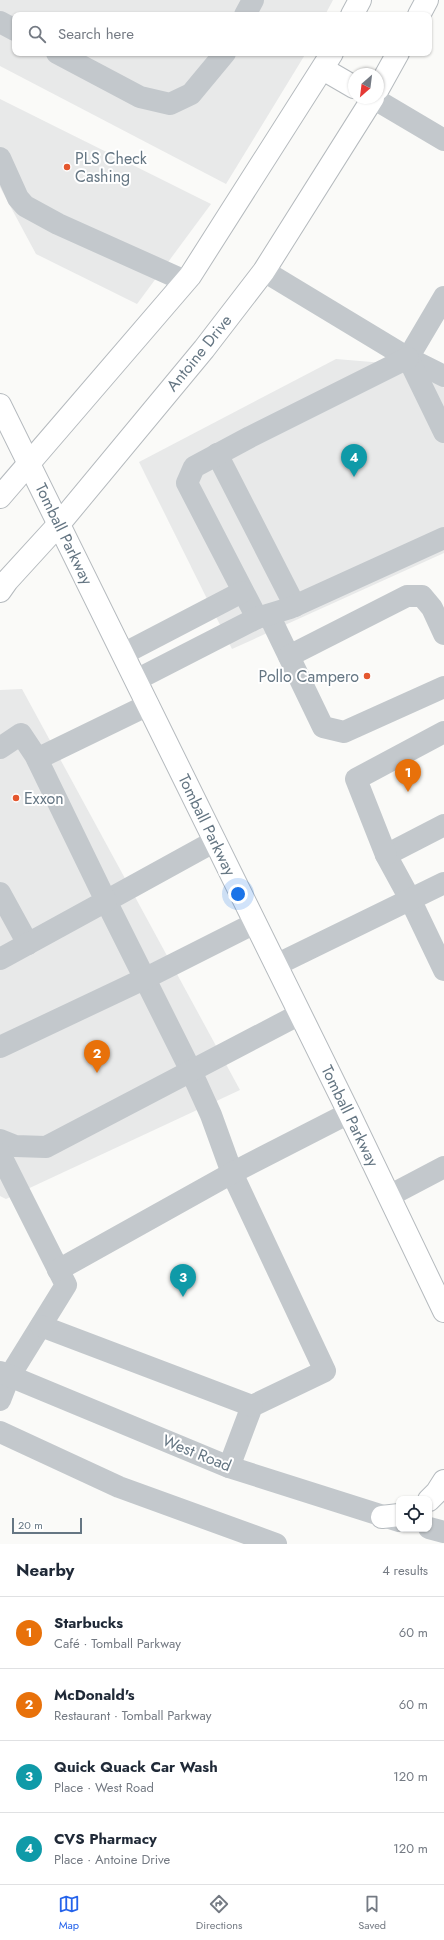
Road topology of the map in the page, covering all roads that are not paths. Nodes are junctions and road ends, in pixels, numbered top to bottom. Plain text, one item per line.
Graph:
1 (253, 0) edge
2 (360, 0) edge
3 (427, 0) edge
4 (247, 12) edge
5 (354, 12) edge
6 (421, 12) edge
7 (0, 22) edge
8 (12, 28) edge
9 (64, 56) edge
10 (223, 56) edge
11 (396, 56) edge
12 (327, 61) edge
13 (384, 78) edge
14 (348, 81) edge
15 (369, 104) edge
16 (383, 104) edge
17 (444, 140) edge
18 (0, 158) edge
19 (264, 271) junction
20 (185, 282) junction
21 (444, 297) edge
22 (408, 358) junction
23 (444, 376) edge
24 (0, 405) edge
25 (444, 432) edge
26 (217, 454) junction
27 (29, 462) junction
28 (0, 497) edge
29 (59, 524) junction
30 (444, 538) edge
31 (0, 591) edge
32 (242, 592) junction
33 (295, 606) junction
34 (263, 617) junction
35 (444, 634) edge
36 (123, 654) junction
37 (289, 656) junction
38 (136, 680) junction
39 (444, 688) edge
40 (148, 706) junction
41 (444, 732) edge
42 (0, 748) edge
43 (39, 761) junction
44 (444, 825) edge
45 (215, 841) junction
46 (386, 855) junction
47 (444, 883) edge
48 (0, 893) edge
49 (410, 899) junction
50 (106, 901) junction
51 (255, 923) junction
52 (436, 934) edge
53 (28, 944) junction
54 (0, 959) edge
55 (276, 965) junction
56 (444, 970) edge
57 (146, 978) junction
58 (300, 1014) junction
59 (0, 1047) edge
60 (191, 1071) junction
61 (349, 1113) junction
62 (0, 1140) edge
63 (0, 1154) edge
64 (444, 1168) edge
65 (232, 1173) junction
66 (389, 1196) junction
67 (58, 1270) junction
68 (444, 1311) edge
69 (41, 1326) junction
70 (5, 1375) edge
71 (0, 1400) edge
72 (252, 1406) junction
73 (0, 1432) edge
74 (229, 1466) junction
75 (444, 1481) edge
76 (432, 1497) edge
77 (393, 1517) edge
78 (432, 1529) edge
79 (444, 1532) edge
80 (265, 1542) edge

1 - 4 street
2 - 5 main road
3 - 6 main road
7 - 8 street
9 - 10 street
11 - 13 main road
12 - 14 main road
12 - 20 main road
15 - 19 main road, Antoine Drive
16 - 17 street
18 - 20 street
19 - 22 street
19 - 29 main road, Antoine Drive
20 - 27 main road
21 - 22 street
22 - 23 street
22 - 25 street
22 - 26 street
24 - 27 main road, Tomball Parkway
26 - 32 street
26 - 33 street
27 - 28 main road
27 - 29 main road, Tomball Parkway
29 - 31 main road, Antoine Drive
29 - 36 main road, Tomball Parkway
30 - 33 street
32 - 34 street
32 - 36 street
33 - 34 street
34 - 37 street
34 - 38 street
35 - 37 street
36 - 38 main road, Tomball Parkway
37 - 39 street
38 - 40 main road, Tomball Parkway
40 - 43 street
40 - 45 main road, Tomball Parkway
41 - 46 street
42 - 43 street
43 - 50 street
44 - 46 street
45 - 50 street
45 - 51 main road, Tomball Parkway
46 - 49 street
47 - 49 street
48 - 53 street
49 - 52 street
49 - 55 street
50 - 53 street
50 - 57 street
51 - 55 main road, Tomball Parkway
51 - 57 street
52 - 56 street
53 - 54 street
55 - 58 main road, Tomball Parkway
57 - 59 street
57 - 60 street
58 - 60 street
58 - 61 main road, Tomball Parkway
60 - 62 street
60 - 65 street
61 - 65 street
61 - 66 main road, Tomball Parkway
63 - 67 street
64 - 66 street
65 - 67 street
65 - 72 street
66 - 68 main road, Tomball Parkway
67 - 69 street
69 - 70 street
69 - 72 street
70 - 71 street
70 - 74 street, West Road
72 - 74 street
73 - 80 street
74 - 77 street, West Road
75 - 76 main road
78 - 79 street

